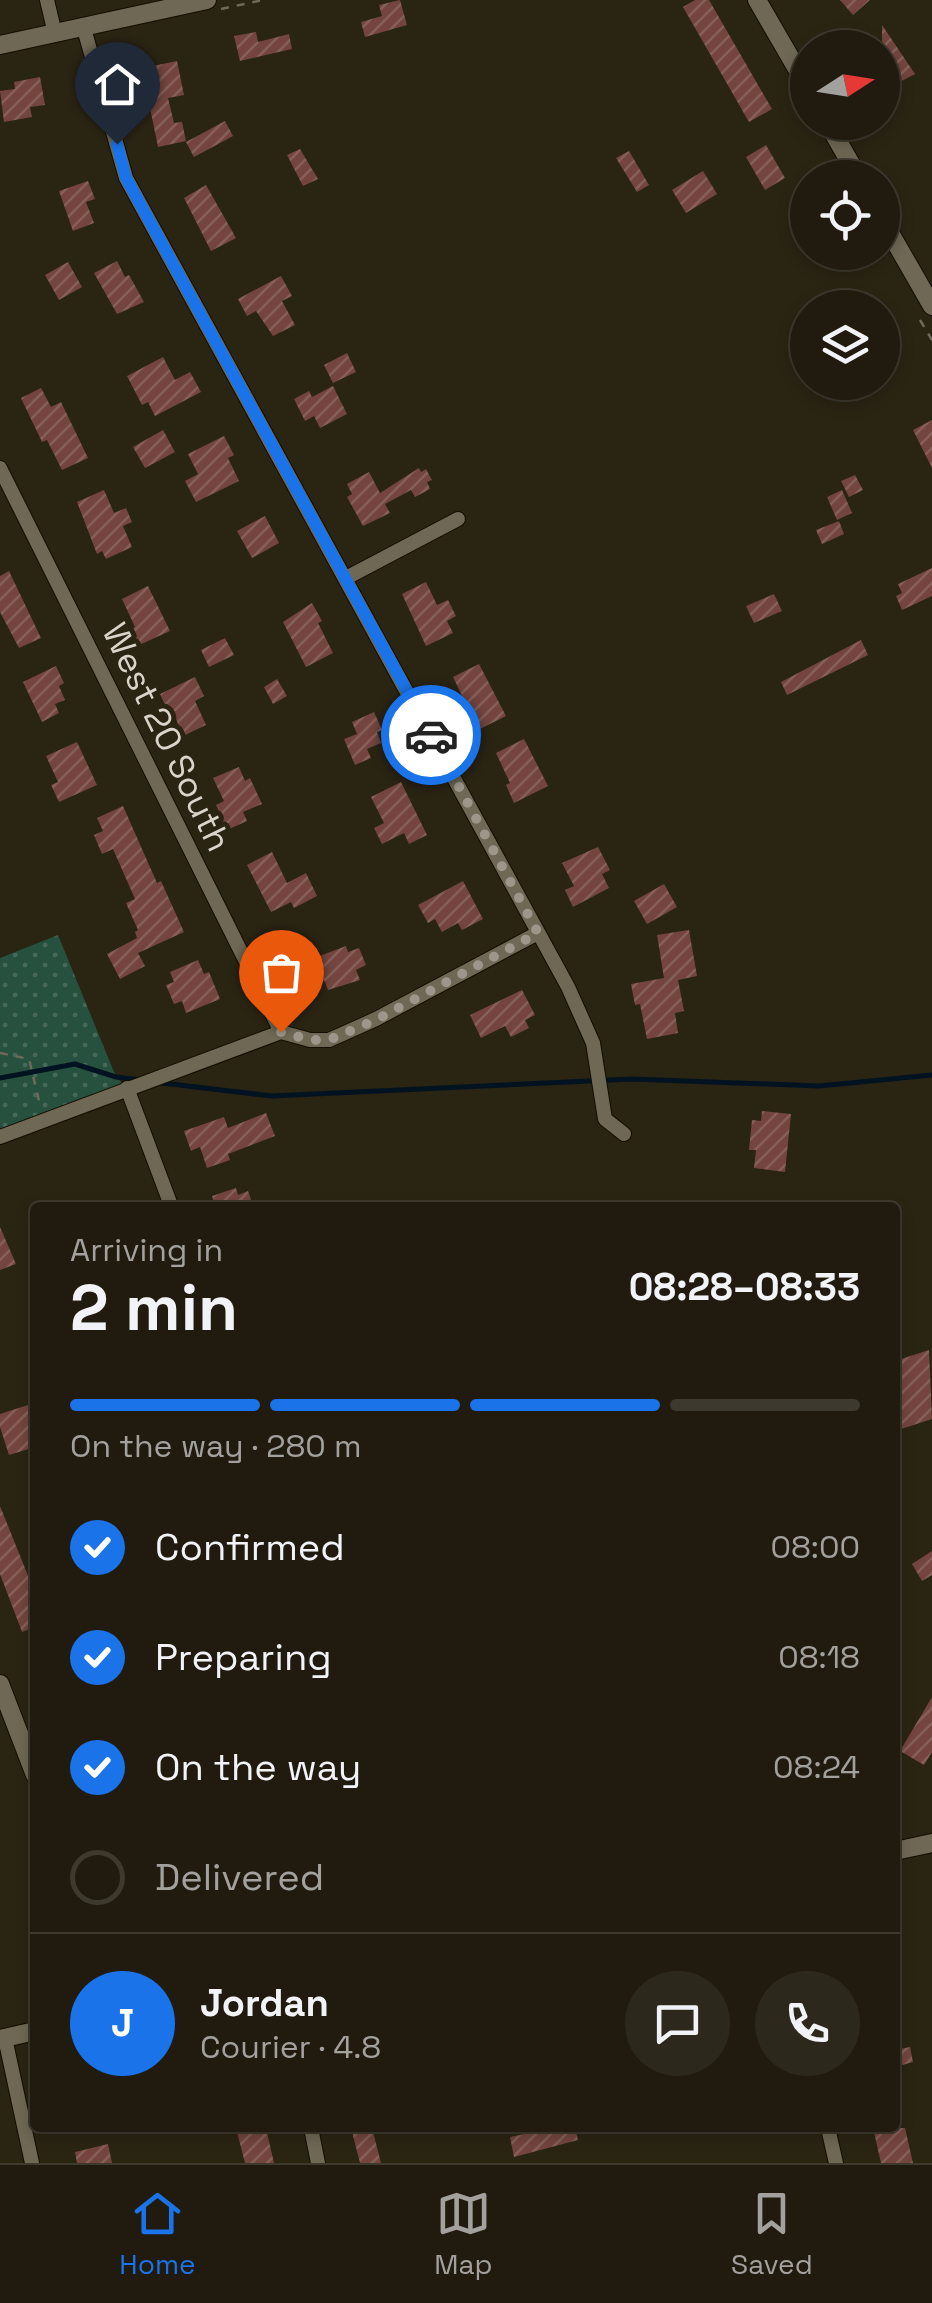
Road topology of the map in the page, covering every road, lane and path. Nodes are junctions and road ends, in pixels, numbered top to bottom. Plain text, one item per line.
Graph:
1 (48, 0) edge
2 (206, 0) edge
3 (757, 0) edge
4 (83, 25) junction
5 (55, 34) junction
6 (0, 45) edge
7 (790, 57) edge
8 (900, 250) edge
9 (932, 306) edge
10 (0, 468) edge
11 (458, 520) dead end
12 (346, 578) junction
13 (538, 933) junction
14 (281, 1032) junction
15 (0, 1053) edge
16 (127, 1088) junction
17 (40, 1105) dead end
18 (624, 1134) dead end
19 (0, 1137) edge
20 (170, 1202) edge
21 (0, 1684) edge
22 (28, 1736) edge
23 (932, 1843) edge
24 (900, 1849) edge
25 (30, 2032) edge
26 (3, 2038) edge
27 (312, 2132) edge
28 (829, 2132) edge
29 (32, 2163) edge
30 (318, 2163) edge
31 (836, 2163) edge

1 - 5 street
2 - 4 street
3 - 7 street
4 - 5 street
4 - 12 street
5 - 6 street
8 - 9 street
10 - 14 street, West 20 South
11 - 12 street
12 - 13 street
13 - 14 street
13 - 18 street
14 - 16 street
15 - 17 path
16 - 19 street
16 - 20 street
21 - 22 street
23 - 24 street
25 - 26 street
26 - 29 street
27 - 30 street
28 - 31 street

